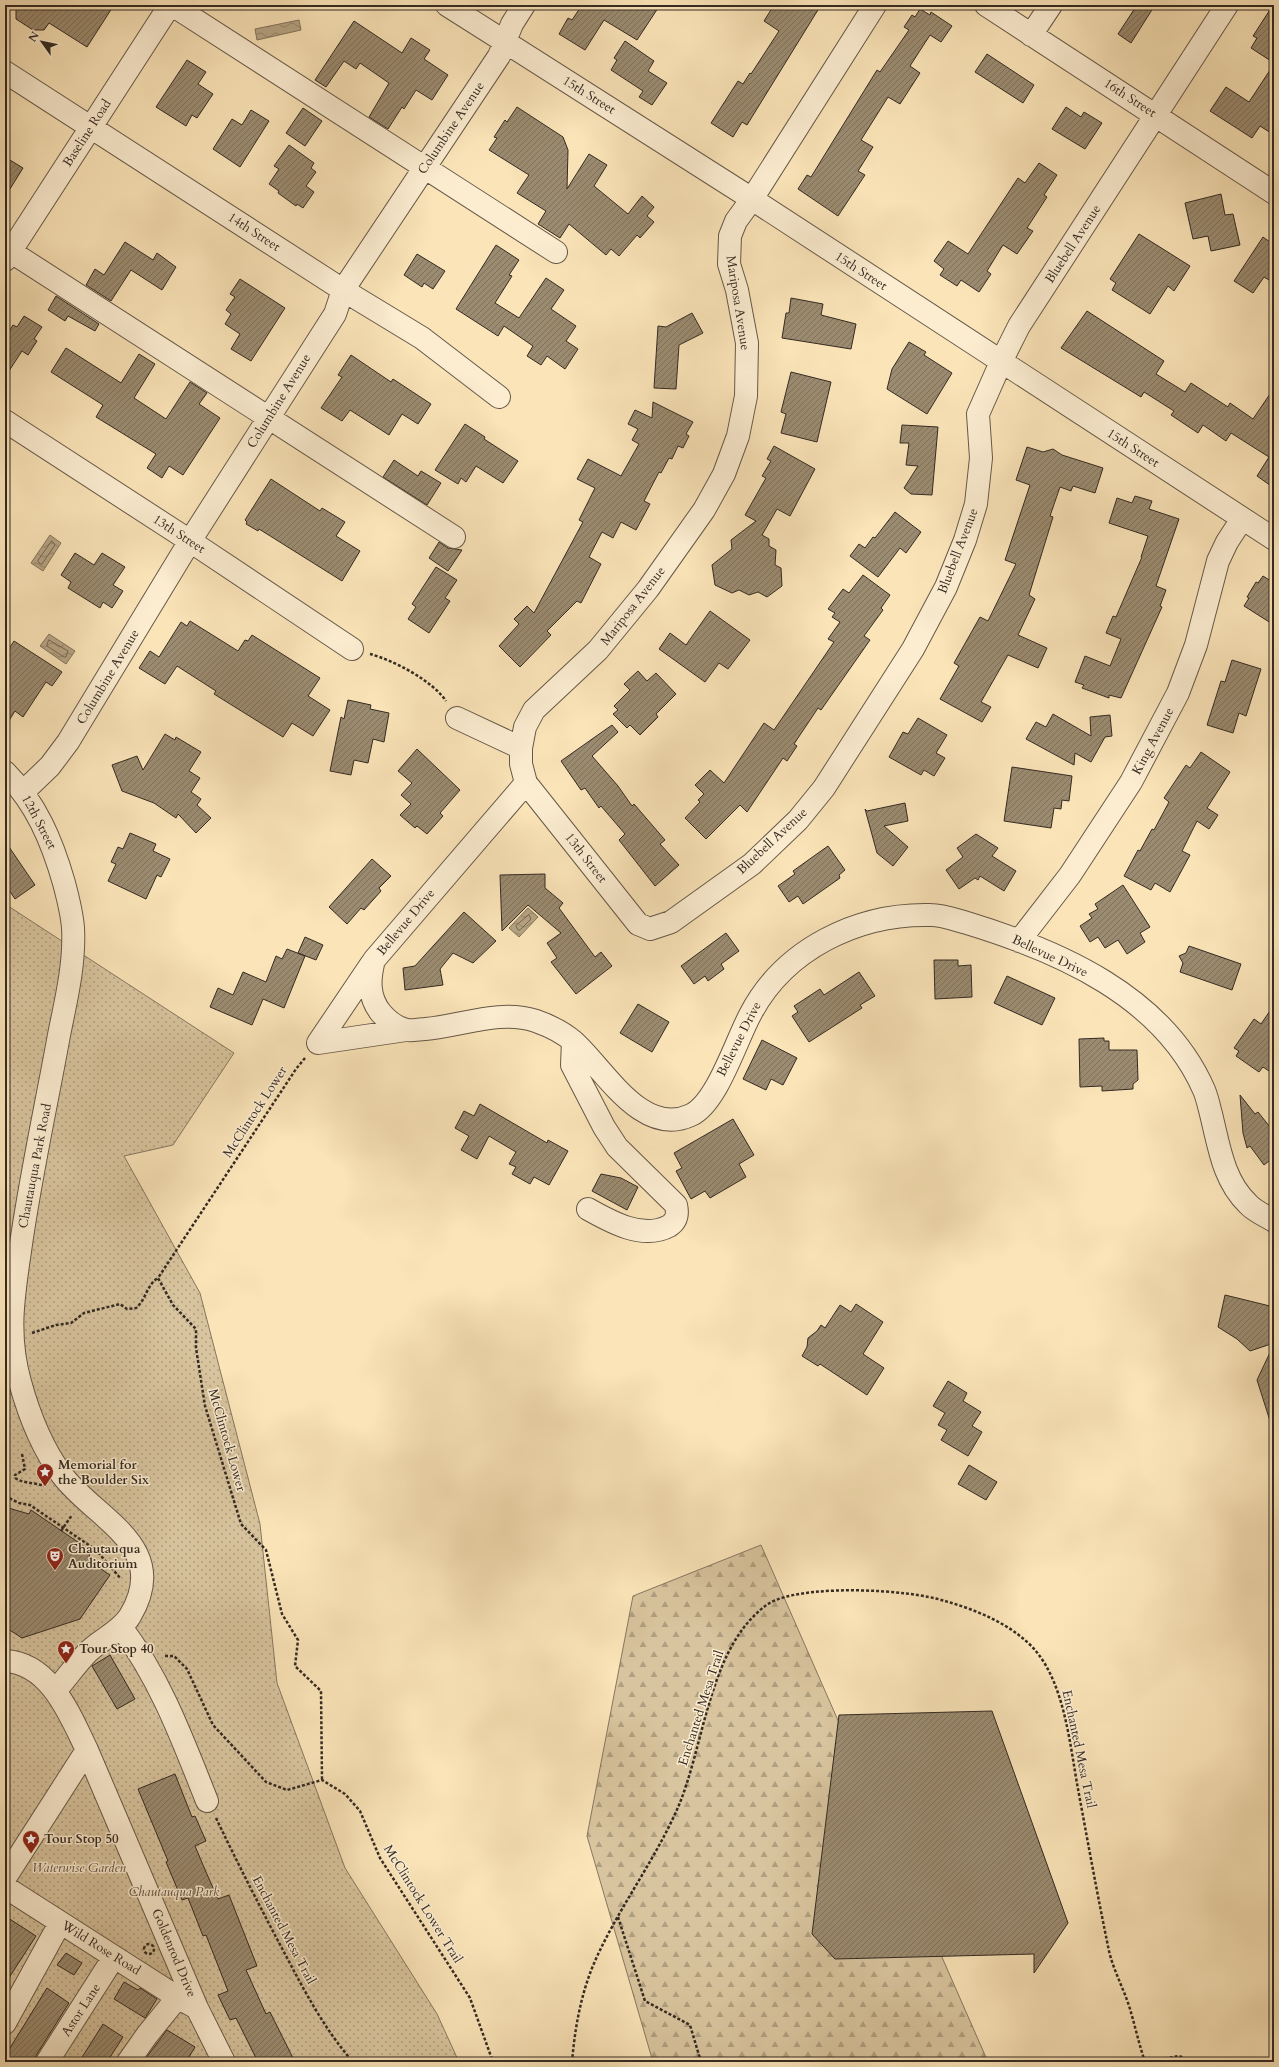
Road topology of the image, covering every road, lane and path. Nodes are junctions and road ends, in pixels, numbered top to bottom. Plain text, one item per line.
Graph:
1 (171, 5) edge
2 (447, 5) edge
3 (524, 5) edge
4 (875, 5) edge
5 (986, 5) edge
6 (1050, 5) edge
7 (1227, 5) edge
8 (1032, 34) junction
9 (506, 43) junction
10 (5, 72) edge
11 (1156, 115) junction
12 (91, 127) junction
13 (424, 168) junction
14 (1274, 193) edge
15 (752, 199) junction
16 (556, 252) dead end
17 (7, 253) edge
18 (343, 290) junction
19 (1001, 362) junction
20 (499, 397) dead end
21 (268, 418) junction
22 (5, 421) edge
23 (1242, 519) junction
24 (454, 537) dead end
25 (1274, 539) edge
26 (190, 541) junction
27 (352, 649) joint
28 (457, 718) joint
29 (521, 748) junction
30 (5, 772) edge
31 (526, 783) junction
32 (23, 792) junction
33 (56, 854) joint
34 (650, 929) joint
35 (1019, 941) junction
36 (374, 960) junction
37 (406, 1030) junction
38 (572, 1040) junction
39 (318, 1043) junction
40 (588, 1208) dead end
41 (1274, 1221) edge
42 (13, 1234) edge
43 (158, 1278) junction
44 (12, 1337) junction
45 (22, 1454) dead end
46 (47, 1488) dead end
47 (5, 1496) edge
48 (73, 1514) dead end
49 (64, 1528) junction
50 (61, 1531) dead end
51 (122, 1580) dead end
52 (120, 1627) junction
53 (141, 1656) junction
54 (5, 1661) edge
55 (55, 1691) junction
56 (87, 1750) junction
57 (322, 1780) junction
58 (207, 1801) joint
59 (5, 1878) edge
60 (5, 1887) edge
61 (618, 1917) junction
62 (60, 1923) junction
63 (114, 1957) junction
64 (182, 1991) junction
65 (197, 2008) joint
66 (5, 2023) edge
67 (47, 2062) edge
68 (128, 2062) edge
69 (224, 2062) edge
70 (353, 2062) edge
71 (493, 2062) edge
72 (572, 2062) edge
73 (701, 2062) edge
74 (1145, 2062) edge
75 (1196, 2062) edge

1 - 12 street, Baseline Road
1 - 13 street
2 - 9 street, 15th Street
3 - 9 street, Columbine Avenue
4 - 15 street, Mariposa Avenue
5 - 8 street, 16th Street
6 - 8 street
7 - 11 street, Bluebell Avenue
8 - 11 street, 16th Street
9 - 13 street, Columbine Avenue
9 - 15 street, 15th Street
10 - 12 street, 14th Street
11 - 14 street, 16th Street
11 - 19 street, Bluebell Avenue
12 - 17 street, Baseline Road
12 - 18 street, 14th Street
13 - 16 street
13 - 18 street, Columbine Avenue
15 - 19 street, 15th Street
15 - 29 street, Mariposa Avenue
17 - 21 street
18 - 20 street, 14th Street
18 - 21 street, Columbine Avenue
19 - 23 street, 15th Street
19 - 34 street, Bluebell Avenue
21 - 24 street
21 - 26 street, Columbine Avenue
22 - 26 street, 13th Street
23 - 25 street, 15th Street
23 - 35 street, King Avenue
26 - 27 street, 13th Street
26 - 32 street, Columbine Avenue
27 - 28 path
28 - 29 street
29 - 31 street, Mariposa Avenue
30 - 32 street, 12th Street
31 - 34 street, 13th Street
31 - 36 street, Bellevue Drive
32 - 33 street, 12th Street
33 - 42 street, Chautauqua Park Road
35 - 38 street, Bellevue Drive
35 - 41 street, Bellevue Drive
36 - 37 street, Bellevue Drive
36 - 39 street
37 - 38 street, Bellevue Drive
37 - 39 street
38 - 40 street
39 - 43 path, McClintock Lower
42 - 44 street, Chautauqua Park Road
43 - 44 path
43 - 57 path, McClintock Lower
44 - 52 street, Chautauqua Park Road
45 - 46 path
47 - 49 path
48 - 49 path
49 - 50 path
49 - 51 path
52 - 53 street
52 - 55 street, Chautauqua Park Road
53 - 57 path
53 - 58 street
54 - 55 street, Goldenrod Drive
55 - 56 street, Goldenrod Drive
56 - 59 street
56 - 64 street, Goldenrod Drive
57 - 71 path, McClintock Lower Trail
58 - 70 path, Enchanted Mesa Trail
60 - 62 street, Wild Rose Road
61 - 72 path, Enchanted Mesa Trail
61 - 73 path
61 - 74 path, Enchanted Mesa Trail
62 - 63 street, Wild Rose Road
62 - 66 street
63 - 64 street, Wild Rose Road
63 - 67 street, Astor Lane
64 - 65 street, Wild Rose Road
64 - 68 street
65 - 69 street, Goldenrod Drive
74 - 75 path

